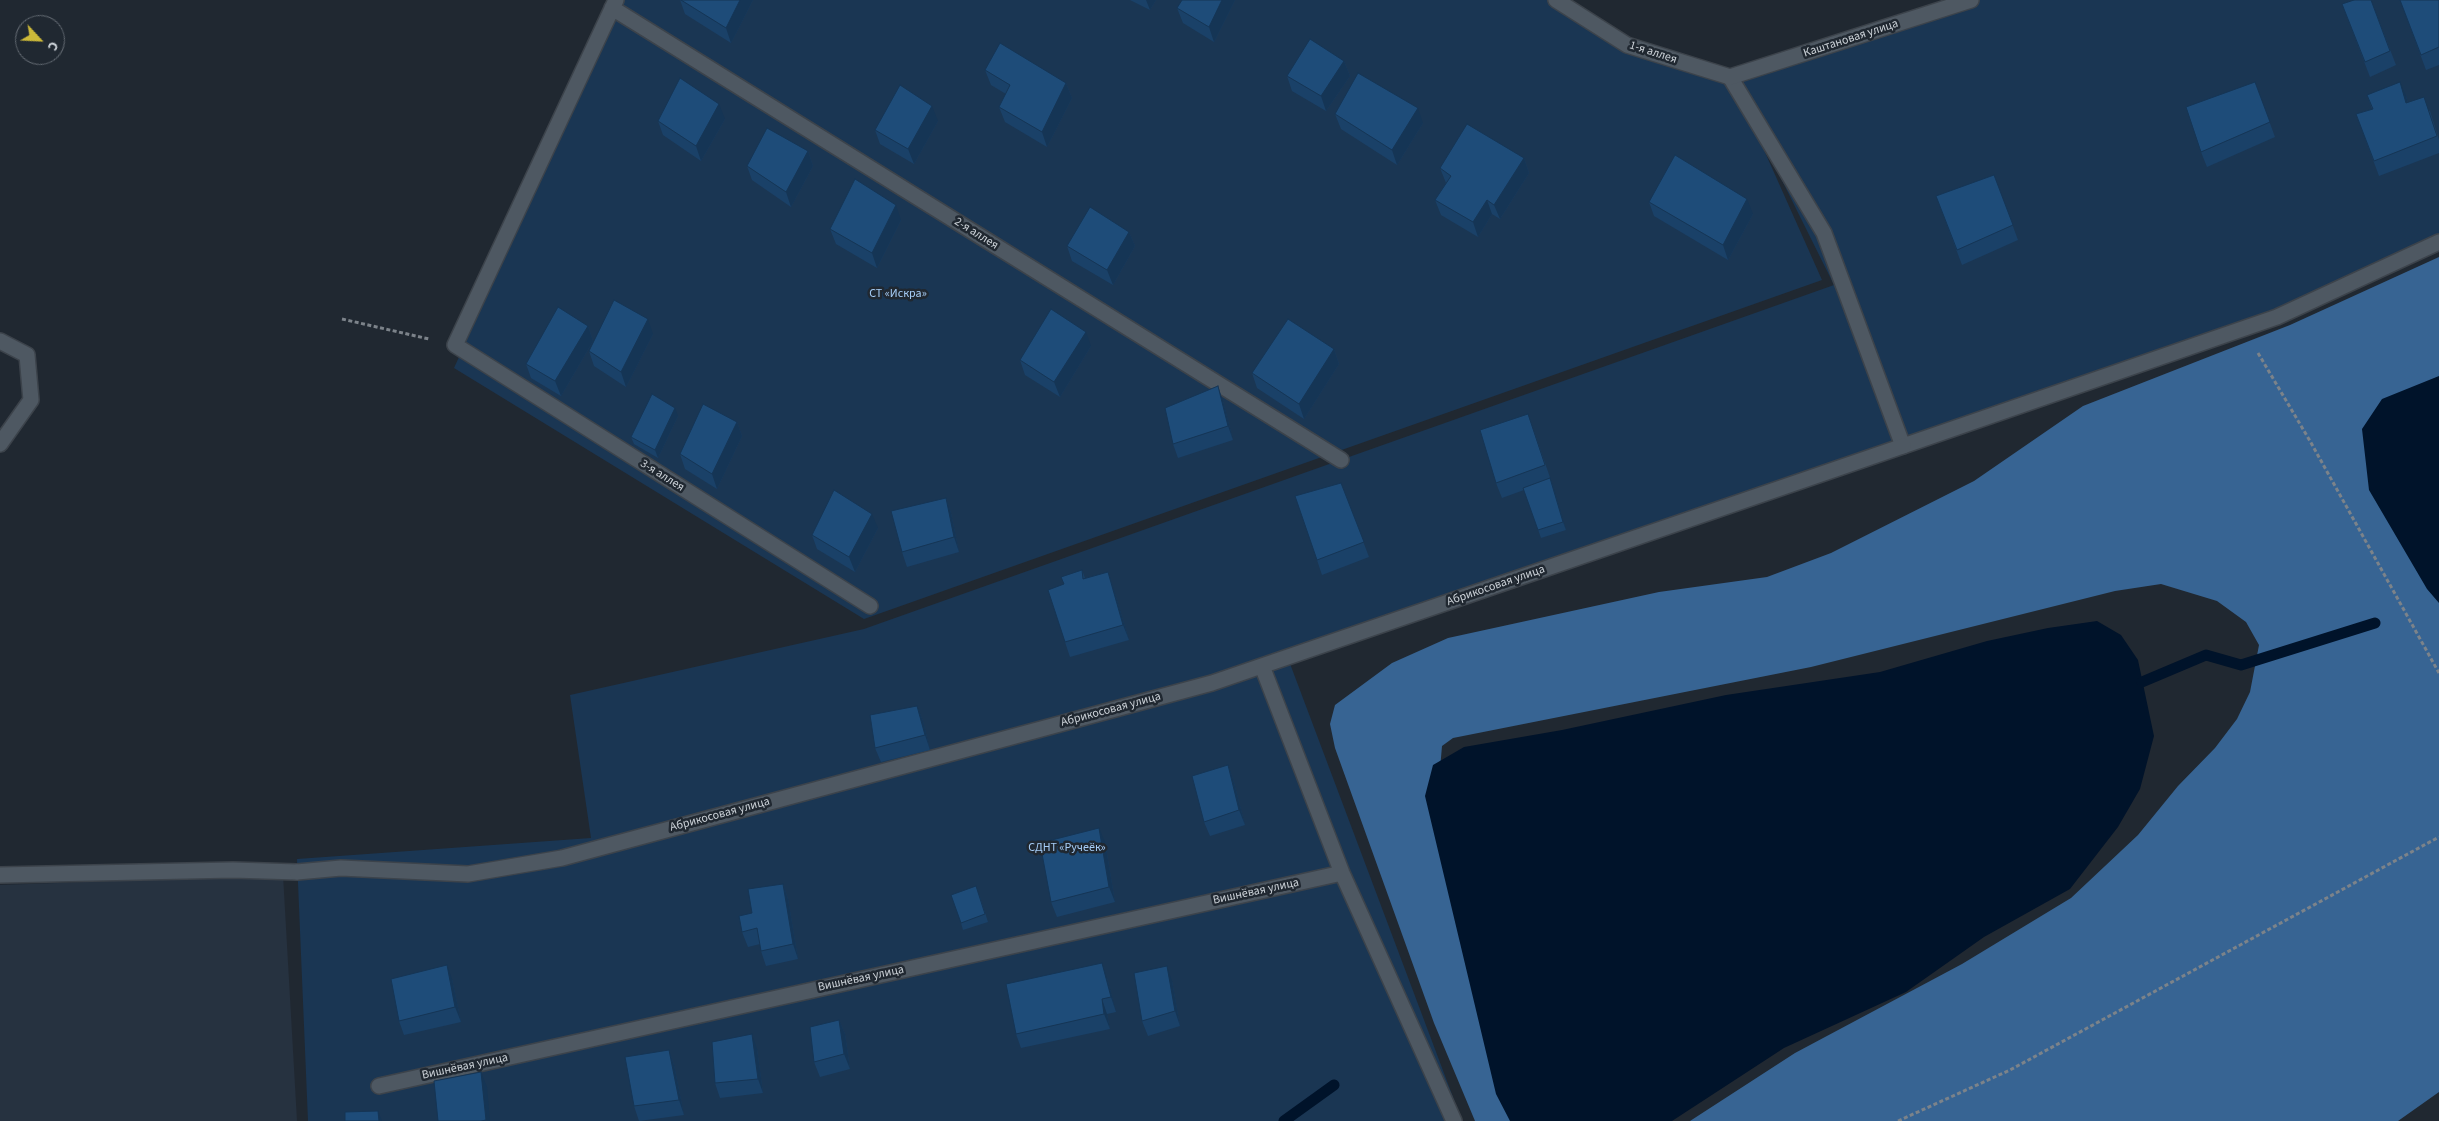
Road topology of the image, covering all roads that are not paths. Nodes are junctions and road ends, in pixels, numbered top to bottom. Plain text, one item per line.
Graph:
1 (1556, 0) edge
2 (1971, 0) edge
3 (614, 4) edge
4 (1730, 77) junction
5 (2439, 242) edge
6 (0, 341) edge
7 (0, 444) edge
8 (1903, 446) junction
9 (1341, 460) dead end
10 (870, 606) dead end
11 (1262, 666) junction
12 (1342, 873) junction
13 (0, 876) edge
14 (379, 1086) dead end
15 (1454, 1121) edge

1 - 4 street, 1-я аллея
2 - 4 street, Каштановая улица
3 - 9 street, 2-я аллея
3 - 10 street, 3-я аллея
4 - 8 street
5 - 8 street, Абрикосовая улица
6 - 7 street
8 - 11 street, Абрикосовая улица
11 - 12 street
11 - 13 street, Абрикосовая улица
12 - 14 street, Вишнёвая улица
12 - 15 street

